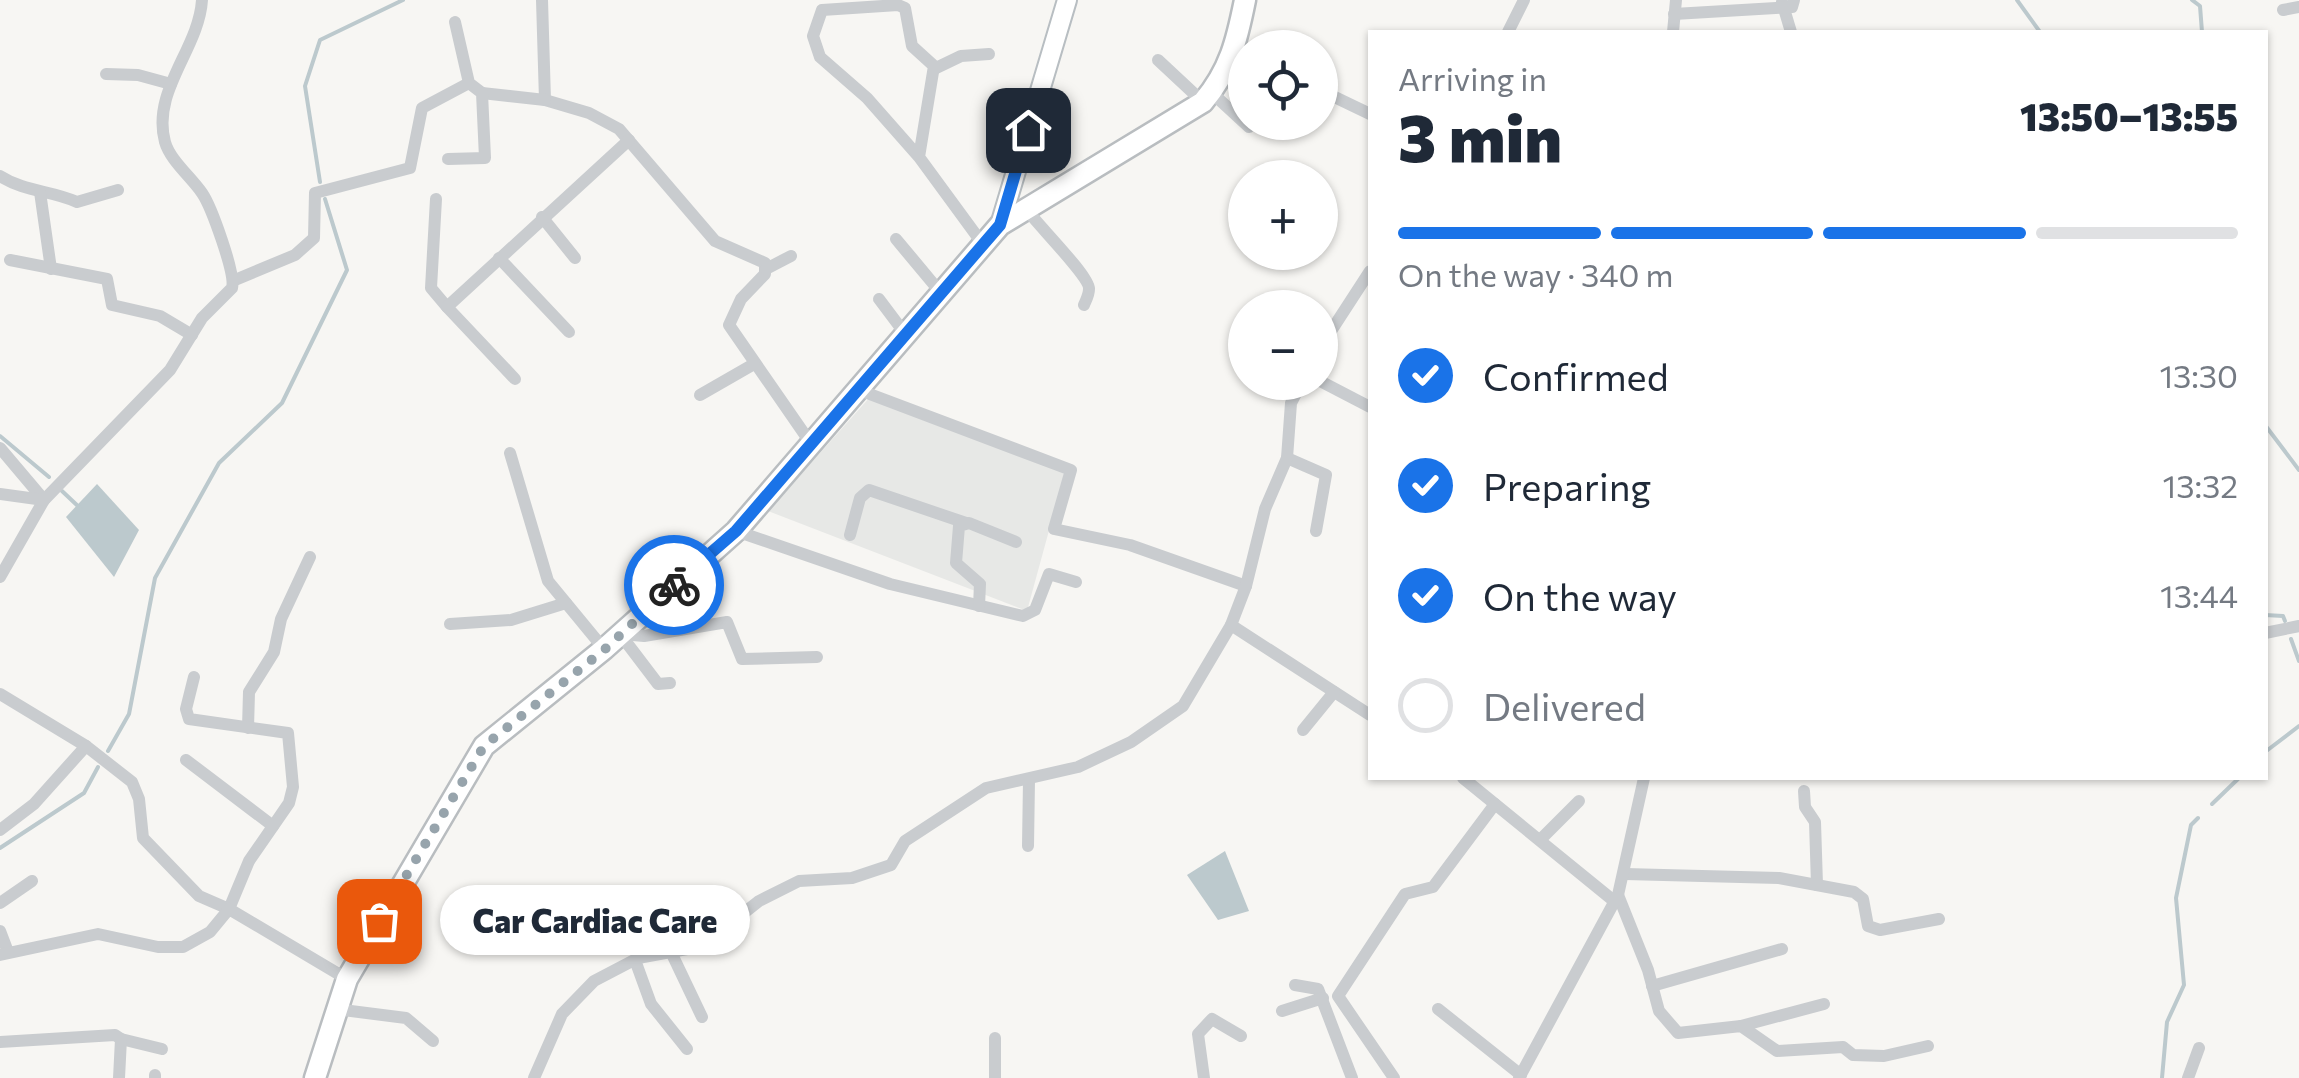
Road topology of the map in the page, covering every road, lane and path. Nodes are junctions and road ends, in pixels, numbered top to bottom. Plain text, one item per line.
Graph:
1 (202, 0) edge
2 (542, 0) edge
3 (1067, 0) edge
4 (1246, 0) edge
5 (1524, 0) edge
6 (1787, 2) edge
7 (1675, 7) edge
8 (2299, 7) edge
9 (2283, 10) dead end
10 (455, 22) dead end
11 (1242, 30) edge
12 (1509, 30) edge
13 (1792, 30) edge
14 (989, 54) dead end
15 (1158, 60) dead end
16 (934, 69) junction
17 (1228, 69) edge
18 (106, 74) dead end
19 (469, 83) junction
20 (172, 84) junction
21 (482, 93) junction
22 (1207, 96) junction
23 (1338, 99) edge
24 (544, 100) junction
25 (1228, 112) edge
26 (1368, 113) edge
27 (630, 140) junction
28 (919, 156) junction
29 (448, 159) dead end
30 (0, 176) edge
31 (118, 190) dead end
32 (40, 192) junction
33 (436, 200) dead end
34 (1027, 210) junction
35 (542, 218) junction
36 (1000, 225) junction
37 (896, 239) dead end
38 (982, 243) junction
39 (791, 256) dead end
40 (499, 258) junction
41 (576, 258) dead end
42 (10, 260) dead end
43 (766, 268) junction
44 (52, 269) junction
45 (1368, 275) edge
46 (234, 280) junction
47 (941, 293) junction
48 (880, 299) dead end
49 (1084, 305) dead end
50 (447, 307) junction
51 (1338, 321) edge
52 (569, 332) dead end
53 (192, 335) junction
54 (906, 335) junction
55 (754, 364) junction
56 (515, 379) dead end
57 (859, 390) junction
58 (1338, 390) edge
59 (700, 396) dead end
60 (1293, 400) edge
61 (1368, 406) edge
62 (812, 445) junction
63 (0, 448) edge
64 (510, 452) dead end
65 (1287, 458) junction
66 (0, 494) edge
67 (44, 500) junction
68 (966, 523) junction
69 (736, 531) junction
70 (1316, 531) dead end
71 (850, 534) dead end
72 (1016, 542) dead end
73 (310, 557) dead end
74 (0, 577) edge
75 (1076, 582) dead end
76 (1246, 586) junction
77 (566, 603) junction
78 (979, 606) junction
79 (450, 624) dead end
80 (1232, 625) junction
81 (2299, 626) edge
82 (2268, 632) edge
83 (612, 642) junction
84 (817, 657) dead end
85 (194, 677) dead end
86 (670, 683) dead end
87 (1334, 692) junction
88 (0, 694) edge
89 (1368, 714) edge
90 (248, 728) junction
91 (1303, 730) dead end
92 (86, 746) junction
93 (186, 760) dead end
94 (1028, 780) junction
95 (1466, 780) edge
96 (1644, 780) edge
97 (1804, 791) dead end
98 (1580, 801) dead end
99 (1496, 804) junction
100 (273, 826) junction
101 (0, 830) edge
102 (1540, 840) junction
103 (1028, 846) dead end
104 (1625, 874) junction
105 (32, 881) dead end
106 (1817, 885) junction
107 (1616, 898) junction
108 (0, 903) edge
109 (230, 909) junction
110 (1938, 919) dead end
111 (0, 930) edge
112 (1782, 949) dead end
113 (671, 952) junction
114 (4, 954) edge
115 (635, 960) junction
116 (347, 979) junction
117 (1295, 986) dead end
118 (1652, 986) junction
119 (1331, 1002) junction
120 (1824, 1004) dead end
121 (335, 1009) junction
122 (1438, 1009) dead end
123 (1282, 1011) dead end
124 (702, 1017) dead end
125 (1742, 1026) junction
126 (1241, 1036) dead end
127 (994, 1038) dead end
128 (121, 1039) junction
129 (433, 1041) dead end
130 (0, 1042) edge
131 (1928, 1046) dead end
132 (162, 1048) dead end
133 (2199, 1048) dead end
134 (687, 1050) dead end
135 (1520, 1076) edge
136 (119, 1078) edge
137 (315, 1078) edge
138 (534, 1078) edge
139 (996, 1078) edge
140 (1204, 1078) edge
141 (1352, 1078) edge
142 (1394, 1078) edge
143 (2188, 1078) edge

1 - 20 street
2 - 24 street
3 - 36 street
4 - 11 main road
5 - 12 street
6 - 7 street
6 - 13 street
8 - 9 street
10 - 19 street
14 - 16 street
15 - 22 street
16 - 28 street
16 - 28 street
17 - 22 main road
18 - 20 street
19 - 21 street
19 - 46 street
20 - 46 street
21 - 24 street
21 - 29 street
22 - 25 street
22 - 34 main road
23 - 26 street
24 - 27 street
27 - 35 street
27 - 43 street
28 - 38 street
30 - 32 street
31 - 32 street
32 - 44 street
33 - 50 street
34 - 36 main road
34 - 49 street
35 - 40 street
35 - 41 street
36 - 38 main road
37 - 47 street
38 - 47 main road
39 - 43 street
40 - 50 street
40 - 52 street
42 - 44 street
43 - 55 street
44 - 53 street
45 - 51 street
46 - 53 street
47 - 54 main road
48 - 54 street
50 - 56 street
53 - 67 street
54 - 57 main road
55 - 59 street
55 - 62 street
57 - 62 main road
57 - 76 street
58 - 61 street
60 - 65 street
62 - 69 main road
63 - 67 street
64 - 77 street
65 - 70 street
65 - 76 street
66 - 67 street
67 - 74 street
68 - 71 street
68 - 72 street
68 - 78 street
69 - 78 street
69 - 83 main road
73 - 90 street
75 - 78 street
76 - 80 street
77 - 79 street
77 - 83 street
80 - 87 street
80 - 94 street
81 - 82 street
83 - 84 street
83 - 86 street
83 - 116 main road
85 - 90 street
87 - 89 street
87 - 91 street
88 - 92 street
90 - 100 street
92 - 101 street
92 - 109 street
93 - 100 street
94 - 103 street
94 - 113 street
95 - 99 street
96 - 104 street
97 - 106 street
98 - 102 street
99 - 102 street
99 - 119 street
100 - 109 street
102 - 107 street
104 - 106 street
104 - 107 street
105 - 108 street
106 - 110 street
107 - 118 street
107 - 135 street
109 - 114 street
109 - 116 street
111 - 114 street
112 - 118 street
113 - 115 street
113 - 124 street
115 - 134 street
115 - 138 street
116 - 121 main road
117 - 119 street
118 - 125 street
119 - 123 street
119 - 141 street
119 - 142 street
120 - 125 street
121 - 129 street
121 - 137 main road
122 - 135 street
125 - 131 street
126 - 140 street
127 - 139 street
128 - 130 street
128 - 132 street
128 - 136 street
133 - 143 street

